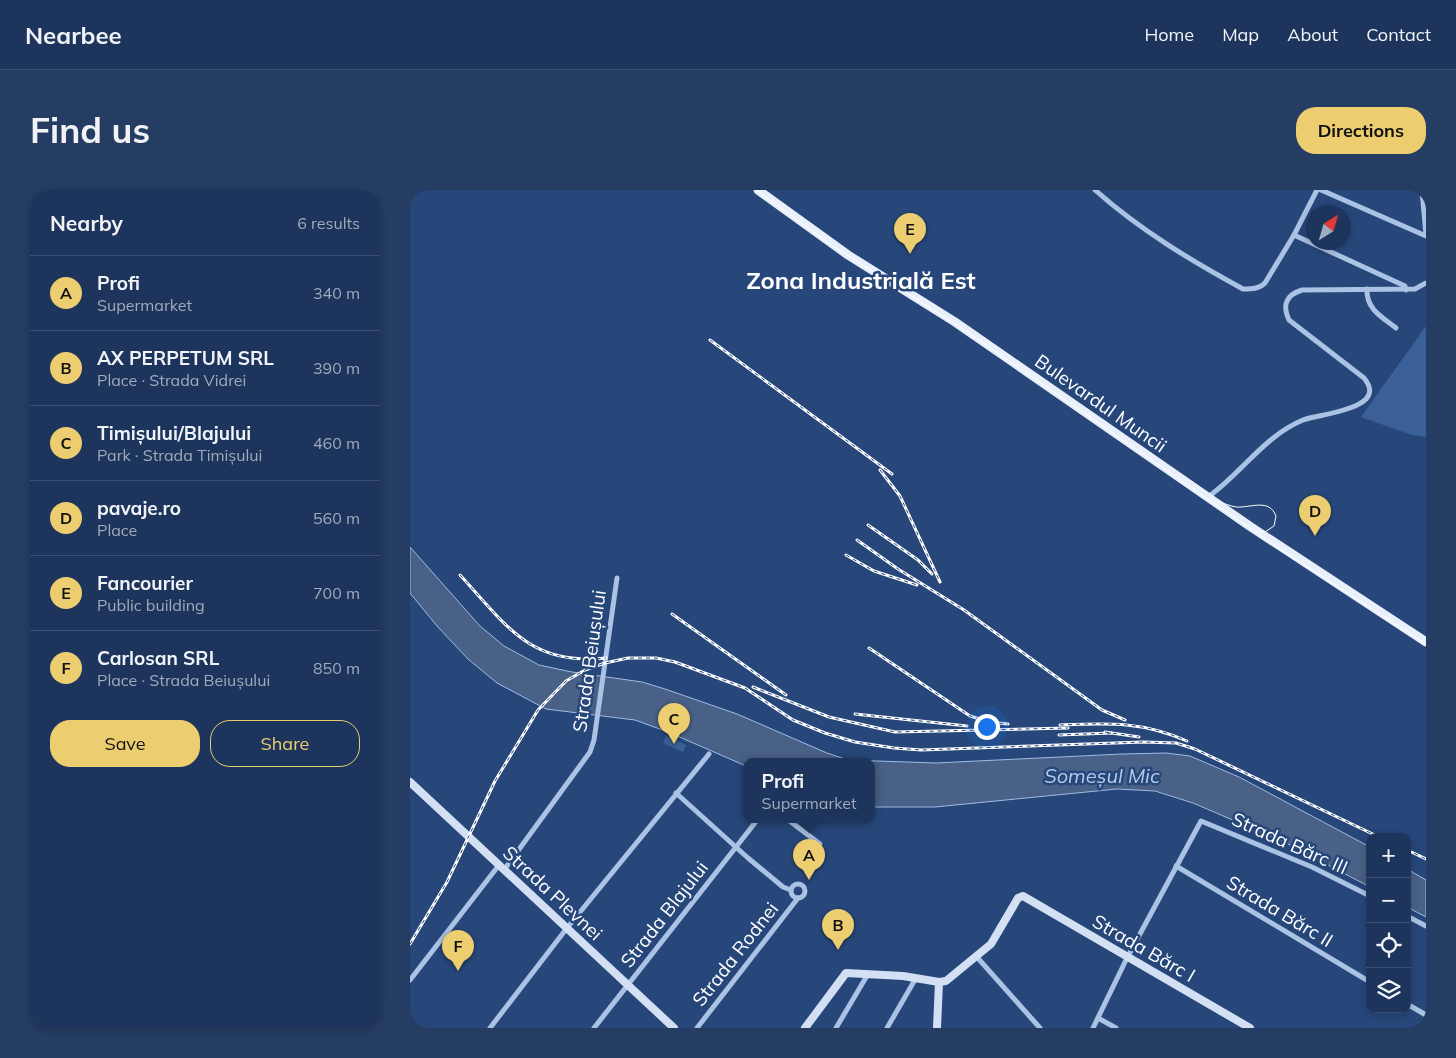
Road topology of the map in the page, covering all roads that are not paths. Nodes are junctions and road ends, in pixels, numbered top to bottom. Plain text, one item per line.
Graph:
1 (758, 190) edge
2 (1095, 190) edge
3 (1317, 190) edge
4 (1321, 190) edge
5 (1422, 190) edge
6 (1294, 235) junction
7 (1426, 235) edge
8 (1426, 283) edge
9 (1367, 289) junction
10 (1406, 290) junction
11 (1396, 328) dead end
12 (1208, 497) junction
13 (617, 578) dead end
14 (1426, 642) edge
15 (709, 754) dead end
16 (410, 782) edge
17 (676, 793) junction
18 (755, 823) edge
19 (792, 823) edge
20 (820, 844) dead end
21 (736, 848) junction
22 (1176, 866) junction
23 (501, 868) junction
24 (791, 890) junction
25 (1366, 894) edge
26 (798, 898) junction
27 (1411, 918) edge
28 (1426, 926) edge
29 (567, 928) junction
30 (976, 956) junction
31 (1128, 958) junction
32 (868, 974) junction
33 (916, 978) junction
34 (410, 980) edge
35 (1366, 980) edge
36 (939, 982) junction
37 (628, 984) junction
38 (1411, 1006) edge
39 (1426, 1015) edge
40 (1098, 1018) junction
41 (490, 1028) edge
42 (594, 1028) edge
43 (674, 1028) edge
44 (697, 1028) edge
45 (805, 1028) edge
46 (836, 1028) edge
47 (887, 1028) edge
48 (937, 1028) edge
49 (1040, 1028) edge
50 (1093, 1028) edge
51 (1116, 1028) edge
52 (1250, 1028) edge

1 - 12 main road, Bulevardul Muncii
2 - 6 street
3 - 6 street
4 - 7 street
5 - 7 street
6 - 10 street
8 - 10 street
9 - 10 street
9 - 11 street
9 - 12 street
12 - 14 main road, Bulevardul Muncii
13 - 23 street, Strada Beiușului
15 - 17 street
16 - 23 street, Strada Plevnei
17 - 21 street
17 - 29 street
18 - 21 street, Strada Blajului
19 - 20 street
21 - 24 street
21 - 37 street, Strada Blajului
22 - 25 street, Strada Bărc III
22 - 31 street
22 - 35 street, Strada Bărc II
23 - 29 street, Strada Plevnei
23 - 34 street, Strada Beiușului
24 - 26 street
24 - 26 street
26 - 44 street, Strada Rodnei
27 - 28 street
29 - 37 street, Strada Plevnei
29 - 41 street
30 - 31 street, Strada Bărc I
30 - 36 street
30 - 49 street
31 - 40 street
31 - 52 street, Strada Bărc I
32 - 33 street
32 - 45 street
32 - 46 street
33 - 36 street
33 - 47 street
36 - 48 street
37 - 42 street, Strada Blajului
37 - 43 street, Strada Plevnei
38 - 39 street
40 - 50 street
40 - 51 street

